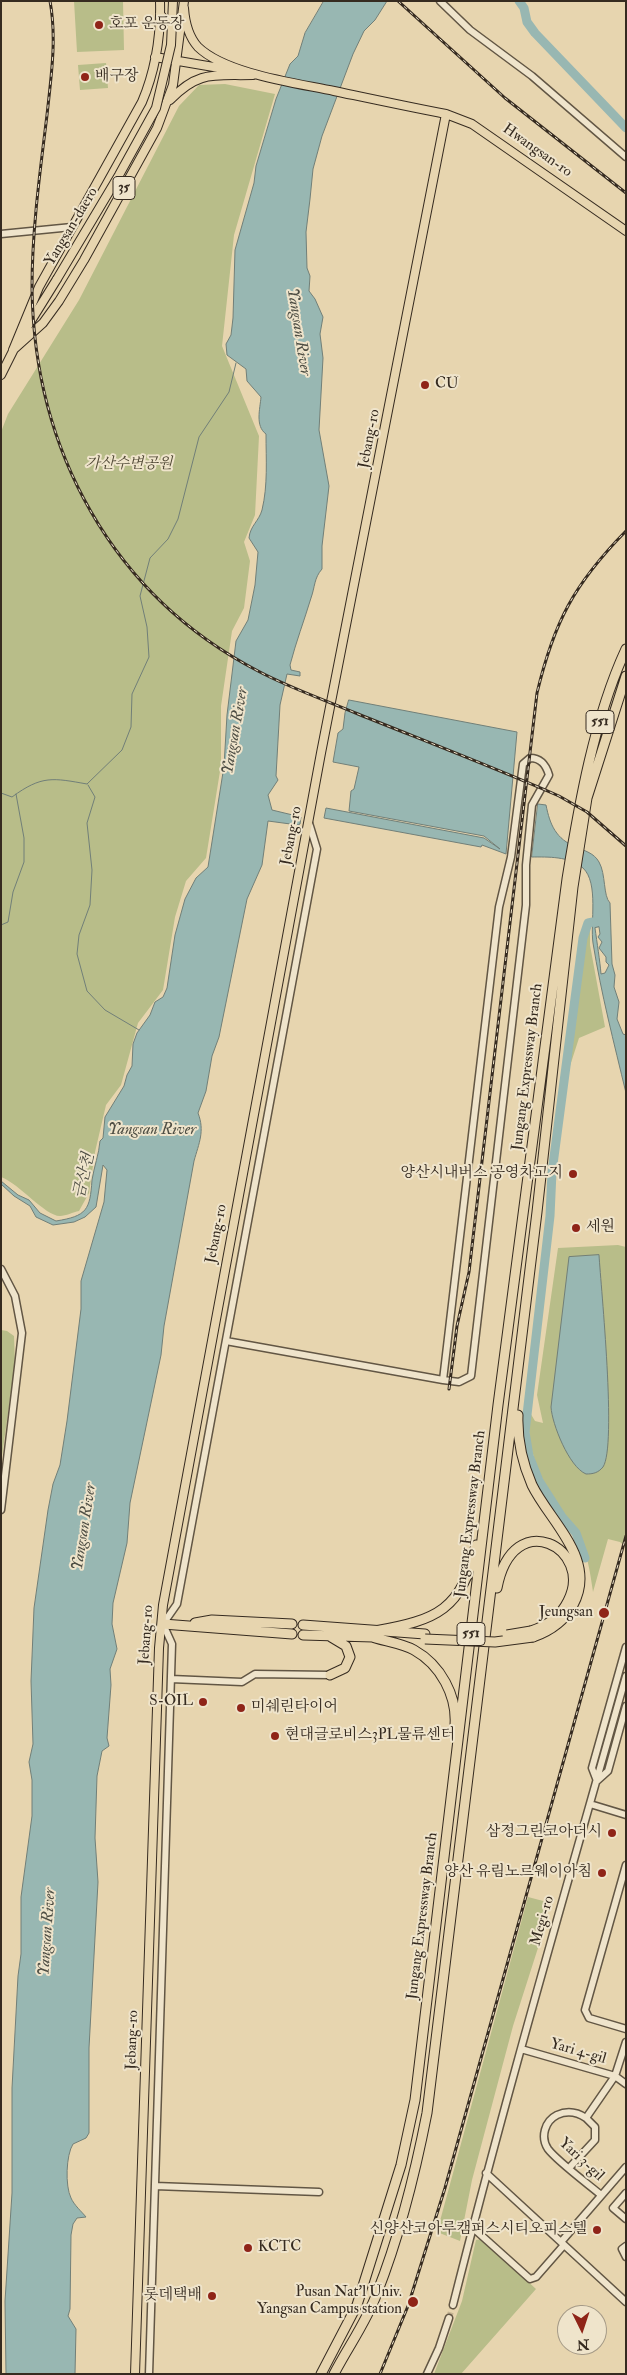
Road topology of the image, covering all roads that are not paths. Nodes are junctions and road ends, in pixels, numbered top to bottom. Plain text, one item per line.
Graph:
1 (160, 1) edge
2 (173, 1) edge
3 (440, 1) edge
4 (184, 5) edge
5 (160, 14) junction
6 (182, 21) junction
7 (155, 57) junction
8 (177, 60) junction
9 (256, 75) junction
10 (171, 92) junction
11 (145, 95) junction
12 (168, 101) junction
13 (446, 114) junction
14 (626, 157) edge
15 (72, 227) junction
16 (626, 231) edge
17 (1, 234) edge
18 (12, 350) junction
19 (1, 376) edge
20 (626, 650) edge
21 (626, 676) edge
22 (584, 797) junction
23 (308, 822) junction
24 (570, 883) junction
25 (537, 1212) junction
26 (1, 1269) edge
27 (226, 1341) junction
28 (443, 1380) junction
29 (492, 1454) junction
30 (1, 1510) edge
31 (163, 1624) junction
32 (292, 1624) dead end
33 (188, 1625) junction
34 (304, 1625) dead end
35 (292, 1634) dead end
36 (372, 1634) junction
37 (532, 1634) junction
38 (303, 1635) dead end
39 (329, 1635) junction
40 (626, 1646) edge
41 (625, 1654) edge
42 (330, 1675) joint
43 (626, 1676) edge
44 (171, 1680) junction
45 (480, 1692) junction
46 (626, 1706) edge
47 (597, 1781) junction
48 (590, 1804) junction
49 (626, 1814) edge
50 (626, 1865) edge
51 (437, 1913) junction
52 (626, 2028) edge
53 (626, 2042) edge
54 (521, 2049) junction
55 (615, 2076) junction
56 (626, 2084) edge
57 (586, 2118) junction
58 (626, 2167) edge
59 (570, 2168) junction
60 (486, 2172) junction
61 (154, 2186) junction
62 (319, 2192) dead end
63 (626, 2193) edge
64 (601, 2195) junction
65 (626, 2219) edge
66 (472, 2227) junction
67 (562, 2243) junction
68 (626, 2246) edge
69 (626, 2257) edge
70 (626, 2302) edge
71 (453, 2305) tunnel mouth
72 (449, 2318) tunnel mouth
73 (135, 2374) edge
74 (149, 2374) edge
75 (321, 2374) edge
76 (334, 2374) edge
77 (427, 2374) edge

1 - 5 main road, 35
2 - 18 main road, Yangsan-daero / 35, bridge
3 - 14 street
4 - 6 main road, 35
4 - 9 main road
5 - 6 main road
5 - 7 main road, 35
6 - 8 main road, 35
7 - 8 main road
7 - 11 main road, 35
8 - 9 main road
8 - 10 main road, 35
9 - 12 main road
9 - 13 main road, Hwangsan-ro
10 - 11 main road
10 - 12 main road, 35
11 - 15 main road, 35
12 - 18 main road, 35
13 - 16 main road, Hwangsan-ro
13 - 23 main road, Jebang-ro
15 - 17 street
15 - 18 main road, 35
18 - 19 main road, Yangsan-daero / 35
20 - 22 highway, Jungang Expressway Branch / 551
21 - 22 highway, Jungang Expressway Branch / 551
22 - 24 highway, Jungang Expressway Branch / 551
23 - 27 street
23 - 31 main road, Jebang-ro
24 - 25 highway, Jungang Expressway Branch / 551
24 - 29 highway, Jungang Expressway Branch / 551
25 - 37 highway
25 - 45 highway, Jungang Expressway Branch / 551
26 - 30 street
27 - 28 street
27 - 31 street
28 - 28 street
29 - 36 highway
29 - 51 highway, Jungang Expressway Branch / 551
31 - 33 highway
31 - 44 street
31 - 73 main road, Jebang-ro
32 - 33 highway
33 - 35 highway
34 - 36 highway
36 - 37 highway, bridge
36 - 39 highway
36 - 51 highway
37 - 45 highway
38 - 39 highway
39 - 42 highway
40 - 41 street
41 - 47 street
42 - 44 street
43 - 47 street, Megi-ro
44 - 61 street
45 - 76 highway, Jungang Expressway Branch / 551
46 - 47 street
47 - 48 street, Megi-ro
48 - 49 street
48 - 54 street, Megi-ro
50 - 52 street
51 - 75 highway, Jungang Expressway Branch / 551
53 - 55 street
54 - 55 street, Yari 4-gil
54 - 60 street, Megi-ro
55 - 56 street, Yari 4-gil
55 - 57 street
57 - 59 street
57 - 59 street, Yari 3-gil
58 - 64 street
59 - 64 street, Yari 3-gil
60 - 66 street, Megi-ro
60 - 67 street
61 - 62 street
61 - 74 street
63 - 65 street
64 - 67 street
66 - 67 street
66 - 71 street, Megi-ro
67 - 70 street
68 - 69 street
72 - 77 street

